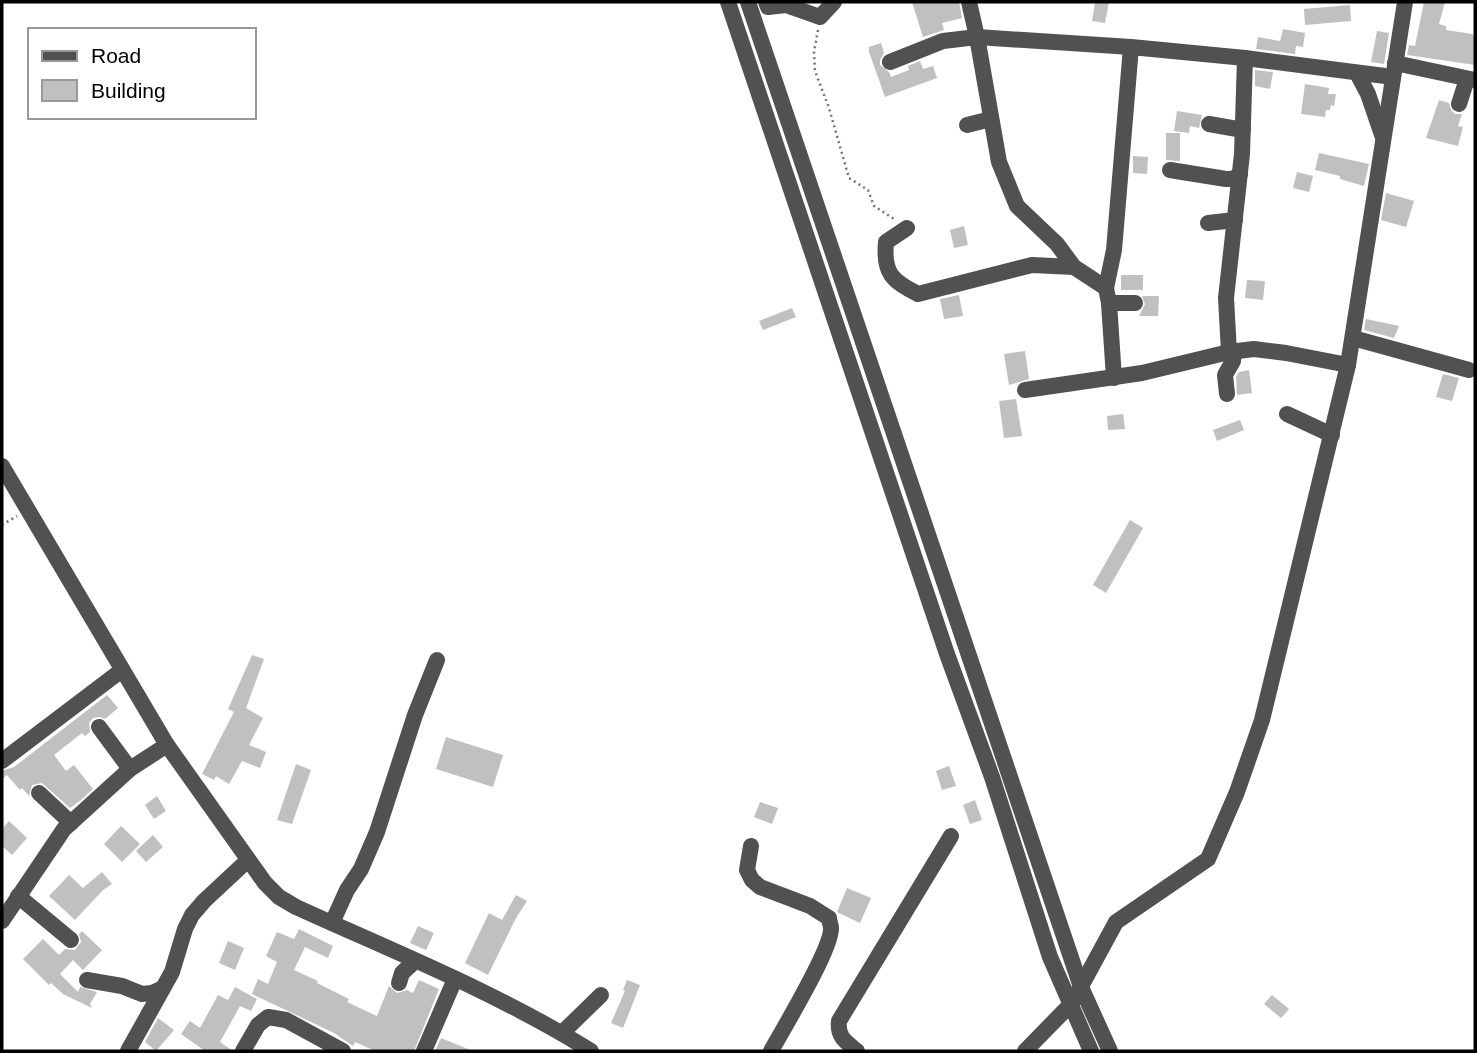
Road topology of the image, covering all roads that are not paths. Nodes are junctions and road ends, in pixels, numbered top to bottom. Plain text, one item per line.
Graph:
1 (728, 2) edge
2 (748, 2) edge
3 (766, 2) edge
4 (834, 2) edge
5 (969, 2) edge
6 (1405, 2) edge
7 (977, 37) junction
8 (1131, 47) junction
9 (1245, 58) junction
10 (890, 62) dead end
11 (1394, 70) junction
12 (1357, 73) junction
13 (1471, 80) edge
14 (1459, 104) dead end
15 (991, 119) junction
16 (1209, 124) dead end
17 (967, 125) dead end
18 (1243, 131) junction
19 (1384, 139) junction
20 (1170, 170) dead end
21 (1239, 182) junction
22 (1206, 187) dead end
23 (1235, 220) junction
24 (1208, 223) dead end
25 (907, 228) road end
26 (1074, 267) junction
27 (1107, 295) junction
28 (1135, 303) dead end
29 (1353, 338) junction
30 (1232, 352) junction
31 (1348, 365) junction
32 (1469, 369) dead end
33 (1114, 378) junction
34 (1025, 390) dead end
35 (1227, 394) dead end
36 (1287, 414) dead end
37 (1332, 435) junction
38 (2, 466) edge
39 (437, 660) dead end
40 (122, 670) junction
41 (99, 727) dead end
42 (167, 745) junction
43 (2, 761) edge
44 (130, 769) junction
45 (40, 793) dead end
46 (71, 823) junction
47 (951, 836) dead end
48 (751, 845) dead end
49 (248, 860) junction
50 (18, 896) junction
51 (2, 921) edge
52 (332, 923) junction
53 (71, 940) dead end
54 (415, 961) junction
55 (455, 979) junction
56 (87, 980) dead end
57 (398, 983) dead end
58 (1081, 986) junction
59 (163, 988) junction
60 (601, 995) dead end
61 (1072, 1003) junction
62 (562, 1033) junction
63 (128, 1051) edge
64 (243, 1051) edge
65 (343, 1051) edge
66 (424, 1051) edge
67 (591, 1051) edge
68 (771, 1051) edge
69 (857, 1051) edge
70 (1025, 1051) edge
71 (1091, 1051) edge
72 (1110, 1051) edge

1 - 61 street
2 - 58 street
3 - 4 street
5 - 7 street
6 - 11 street
7 - 8 street
7 - 10 street
7 - 15 street
8 - 9 street
8 - 27 street
9 - 12 street
9 - 18 street
11 - 12 street
11 - 13 street
11 - 19 street
12 - 19 street
13 - 14 street
15 - 17 street
15 - 26 street
16 - 18 street
18 - 21 street
19 - 29 street
20 - 21 street
21 - 22 street
21 - 23 street
23 - 24 street
23 - 30 street
25 - 26 street
26 - 27 street
27 - 28 street
27 - 33 street
29 - 31 street
29 - 32 street
30 - 31 street
30 - 33 street
30 - 35 street
31 - 37 street
33 - 34 street
36 - 37 street
37 - 58 street
38 - 40 street
39 - 52 street
40 - 42 street
40 - 43 street
41 - 44 street
42 - 44 street
42 - 49 street
44 - 46 street
45 - 46 street
46 - 50 street
47 - 69 street
48 - 68 street
49 - 52 street
49 - 59 street
50 - 51 street
50 - 53 street
52 - 54 street
54 - 55 street
54 - 57 street
55 - 62 street
55 - 66 street
56 - 59 street
58 - 61 street
58 - 72 street
59 - 63 street
60 - 62 street
61 - 70 street
61 - 71 street
62 - 67 street
64 - 65 street

